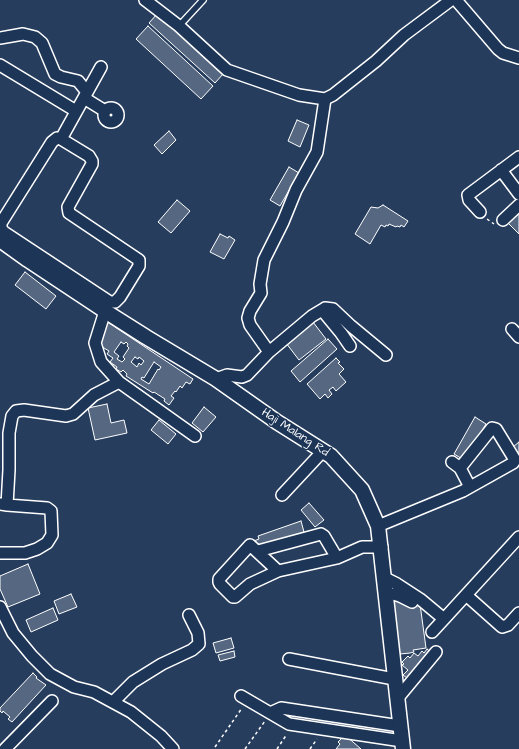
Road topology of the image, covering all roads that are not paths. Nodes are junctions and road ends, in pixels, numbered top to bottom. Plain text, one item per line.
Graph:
1 (145, 0) edge
2 (203, 0) edge
3 (451, 0) edge
4 (456, 0) edge
5 (179, 26) junction
6 (0, 38) edge
7 (519, 58) edge
8 (0, 65) edge
9 (101, 67) dead end
10 (86, 95) junction
11 (325, 99) junction
12 (76, 111) junction
13 (105, 111) dead end
14 (61, 139) junction
15 (519, 157) edge
16 (501, 170) junction
17 (519, 194) edge
18 (519, 205) edge
19 (480, 212) road end
20 (503, 220) road end
21 (0, 240) edge
22 (322, 310) junction
23 (105, 311) junction
24 (350, 346) dead end
25 (268, 352) junction
26 (386, 355) dead end
27 (216, 379) junction
28 (119, 382) junction
29 (195, 436) dead end
30 (323, 451) junction
31 (470, 487) junction
32 (282, 495) dead end
33 (4, 504) edge
34 (378, 526) junction
35 (519, 537) edge
36 (382, 547) junction
37 (258, 552) junction
38 (0, 553) edge
39 (337, 558) junction
40 (278, 571) junction
41 (385, 578) junction
42 (386, 595) junction
43 (466, 595) junction
44 (412, 602) dead end
45 (0, 607) edge
46 (519, 613) edge
47 (189, 615) dead end
48 (444, 619) junction
49 (432, 632) dead end
50 (436, 652) dead end
51 (289, 659) dead end
52 (394, 679) junction
53 (244, 698) road end
54 (397, 698) junction
55 (52, 701) dead end
56 (113, 702) junction
57 (270, 713) junction
58 (400, 726) junction
59 (402, 745) edge
60 (5, 749) edge
61 (173, 749) edge

1 - 5 street
2 - 5 lane
3 - 11 street
4 - 7 street
5 - 11 street
6 - 10 street
8 - 12 street
9 - 10 street
10 - 12 street
10 - 13 street
11 - 25 street
12 - 14 street
14 - 14 street
15 - 16 street
16 - 17 street
16 - 19 street
18 - 20 street
21 - 23 street, Haji Malang Rd
22 - 24 street
22 - 25 street
22 - 26 street
23 - 27 street, Haji Malang Rd
23 - 28 street
25 - 27 street
27 - 30 street, Haji Malang Rd
28 - 29 street
28 - 33 street
30 - 32 street
30 - 34 street, Haji Malang Rd
31 - 31 street
31 - 34 street
33 - 38 street
34 - 36 street, Haji Malang Rd
35 - 43 street
36 - 39 street
36 - 41 street, Haji Malang Rd
37 - 39 street
37 - 40 street
37 - 40 street
39 - 40 street
41 - 42 street, Haji Malang Rd
41 - 48 street
42 - 44 street
42 - 52 street, Haji Malang Rd
43 - 46 street
43 - 48 street
45 - 56 street
47 - 56 street
48 - 49 street
50 - 54 street
51 - 52 street
52 - 54 street, Haji Malang Rd
53 - 57 street
54 - 58 street, Haji Malang Rd
55 - 60 street
56 - 61 street
57 - 58 street
57 - 59 street
58 - 59 street, Haji Malang Rd

